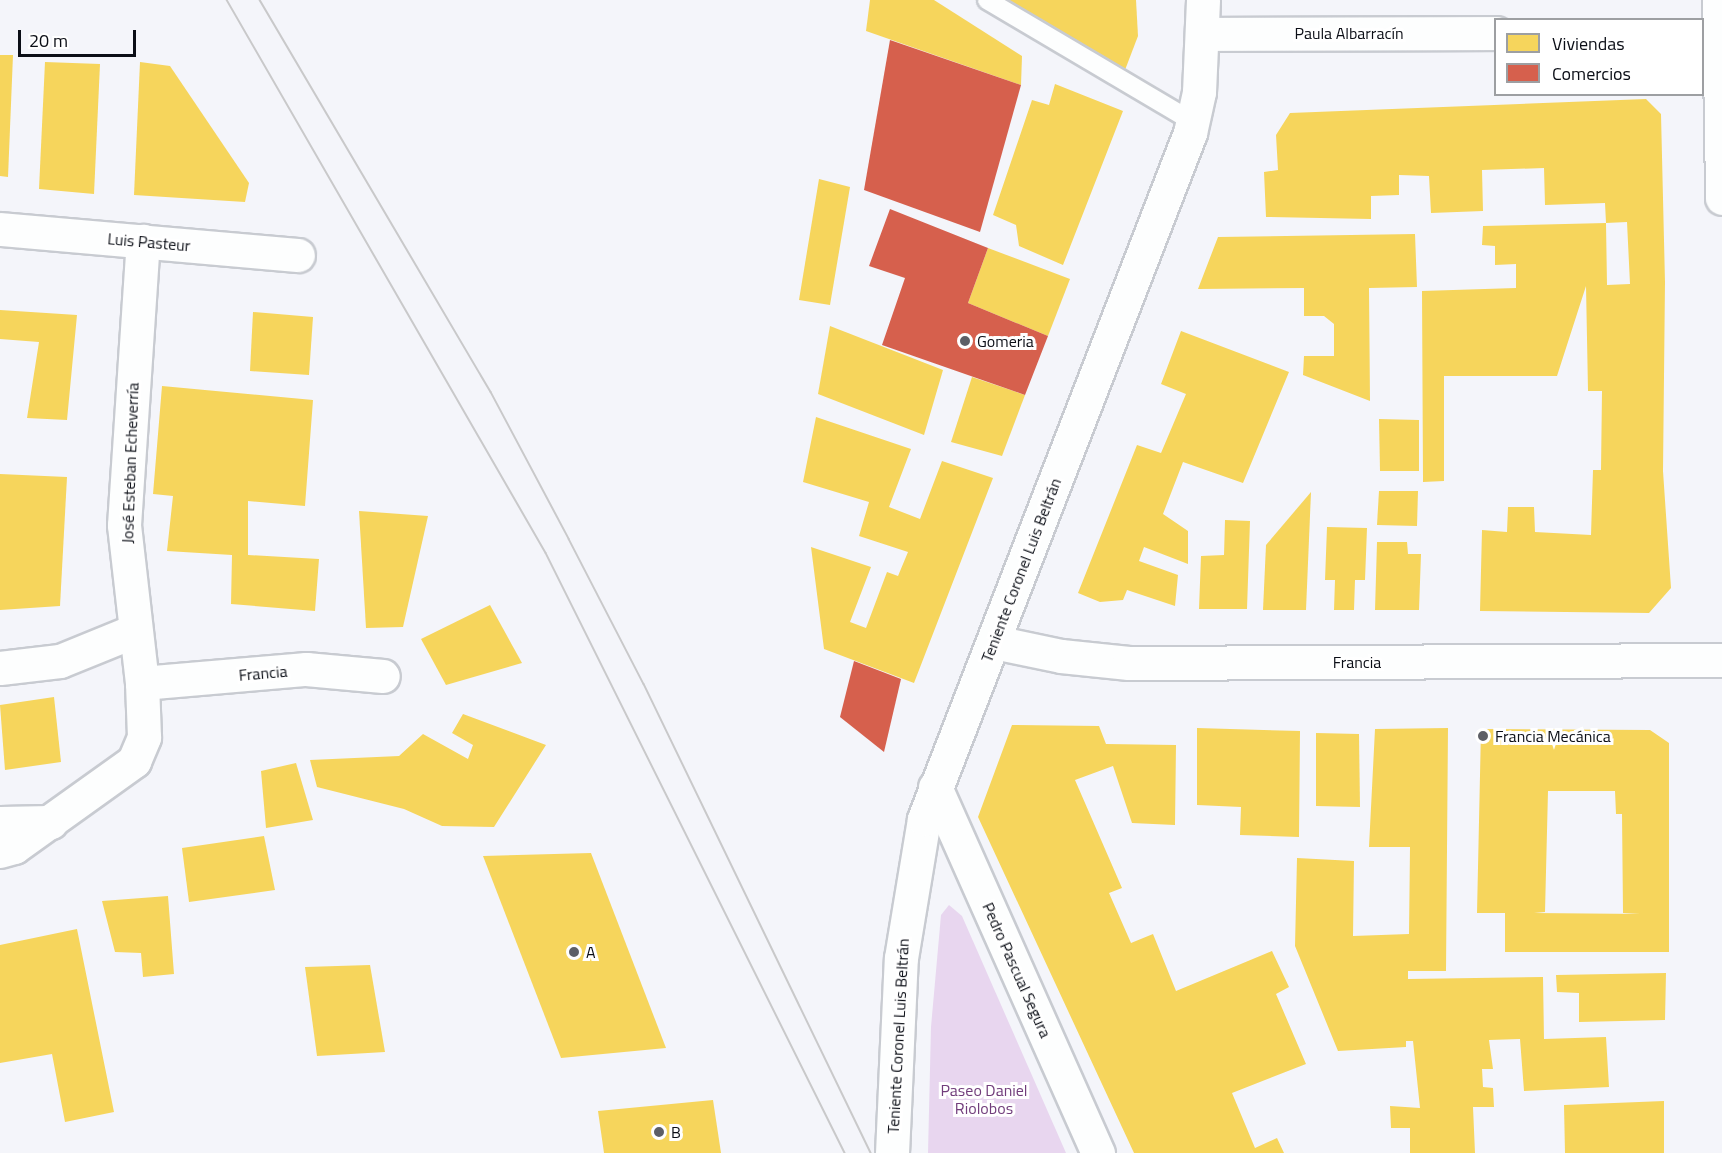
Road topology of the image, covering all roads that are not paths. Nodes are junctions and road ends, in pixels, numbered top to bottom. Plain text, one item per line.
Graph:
1 (987, 0) edge
2 (1203, 0) edge
3 (1716, 24) edge
4 (1494, 33) edge
5 (1203, 34) junction
6 (1194, 122) junction
7 (1722, 198) edge
8 (0, 229) edge
9 (143, 241) junction
10 (298, 255) dead end
11 (134, 631) junction
12 (994, 642) junction
13 (1722, 660) edge
14 (0, 668) edge
15 (383, 676) dead end
16 (142, 683) junction
17 (935, 787) junction
18 (51, 822) junction
19 (0, 823) edge
20 (0, 851) edge
21 (892, 1153) edge
22 (1098, 1153) edge

1 - 6 lane
2 - 5 street, Teniente Coronel Luis Beltrán
3 - 7 street
4 - 5 street, Paula Albarracín
5 - 6 street, Teniente Coronel Luis Beltrán
6 - 12 street, Teniente Coronel Luis Beltrán
8 - 9 street, Luis Pasteur
9 - 10 street, Luis Pasteur
9 - 11 street, José Esteban Echeverría
11 - 14 street
11 - 16 street, José Esteban Echeverría
12 - 13 street, Francia
12 - 17 street, Teniente Coronel Luis Beltrán
15 - 16 street, Francia
16 - 18 street, José Esteban Echeverría
17 - 21 street, Teniente Coronel Luis Beltrán
17 - 22 street, Pedro Pascual Segura
18 - 19 street
18 - 20 street, José Esteban Echeverría

